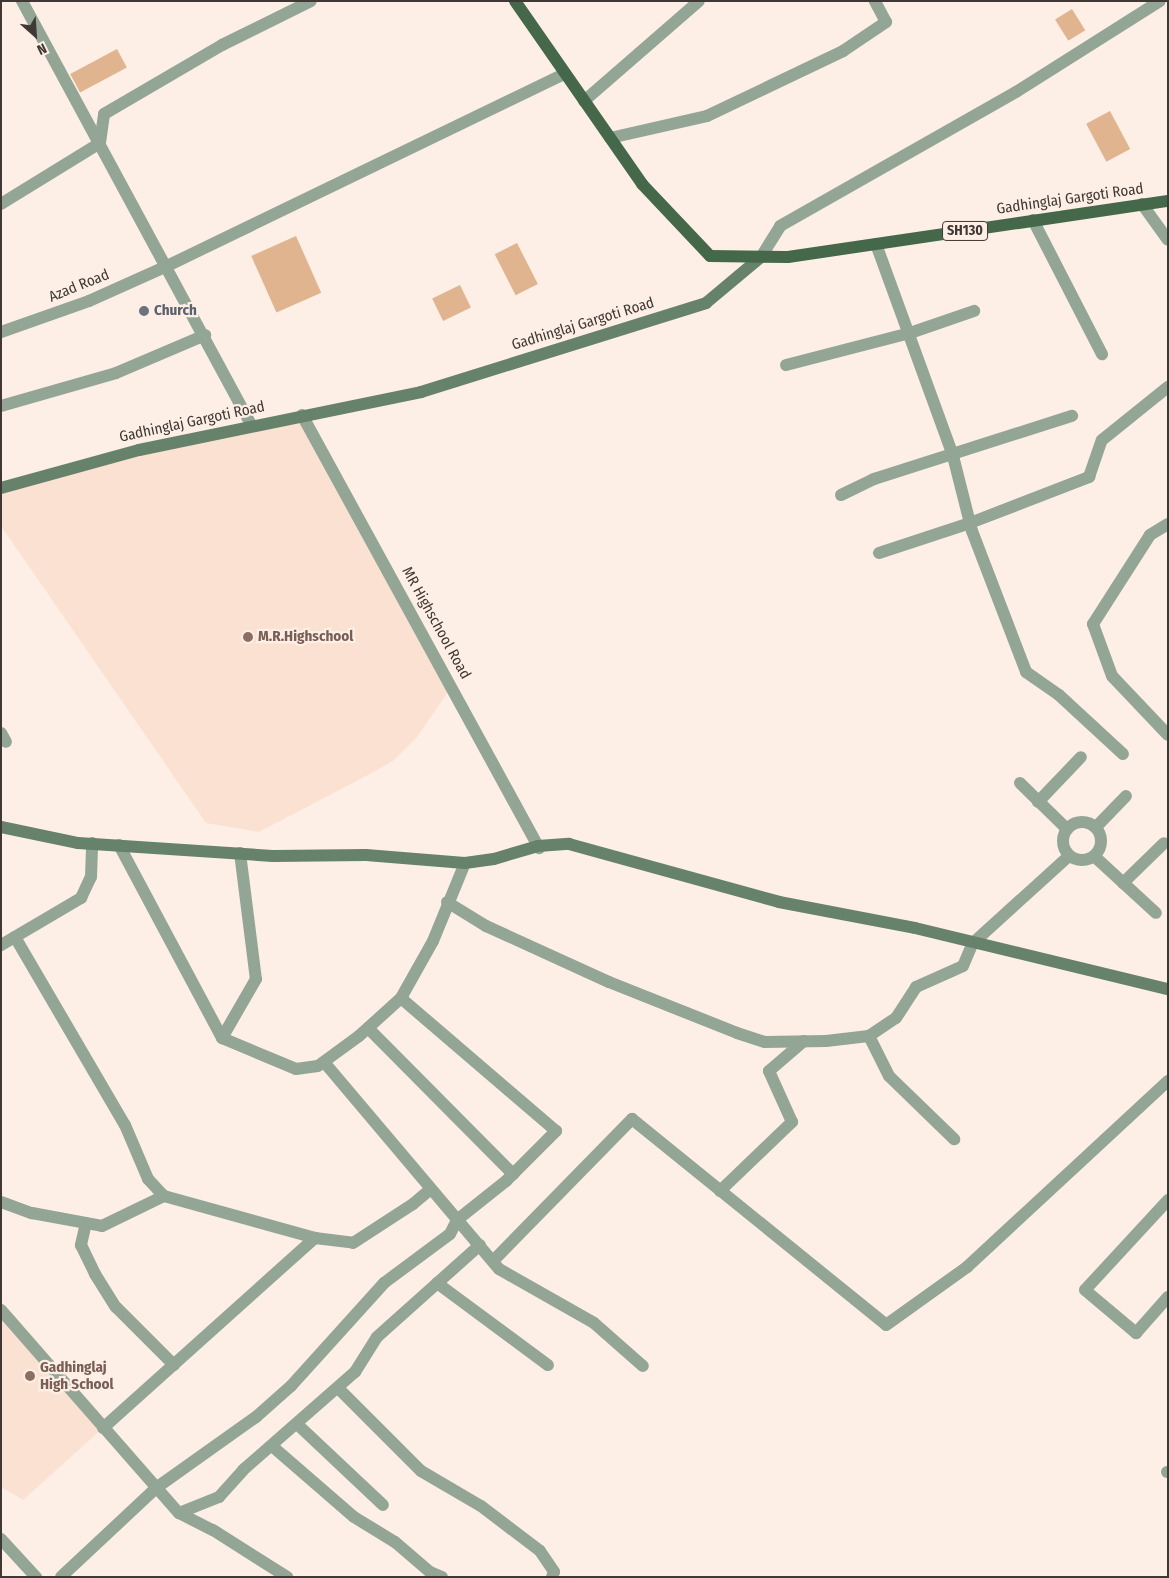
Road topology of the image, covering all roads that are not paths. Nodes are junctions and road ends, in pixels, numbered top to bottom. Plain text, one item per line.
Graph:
1 (22, 1) edge
2 (311, 1) edge
3 (514, 1) edge
4 (699, 1) edge
5 (875, 1) edge
6 (1160, 1) edge
7 (565, 74) junction
8 (584, 101) junction
9 (610, 138) junction
10 (100, 143) junction
11 (1168, 201) edge
12 (1, 204) edge
13 (1142, 204) junction
14 (1033, 220) junction
15 (1168, 240) edge
16 (876, 244) junction
17 (761, 257) junction
18 (167, 266) junction
19 (974, 311) dead end
20 (1, 332) edge
21 (910, 333) junction
22 (205, 335) junction
23 (1102, 354) dead end
24 (786, 365) dead end
25 (1168, 387) edge
26 (1, 406) edge
27 (302, 415) junction
28 (1072, 416) dead end
29 (251, 425) junction
30 (953, 456) junction
31 (1, 488) edge
32 (841, 495) dead end
33 (970, 523) junction
34 (1168, 524) edge
35 (879, 553) dead end
36 (1168, 735) edge
37 (1123, 754) dead end
38 (1081, 758) dead end
39 (1020, 784) dead end
40 (1126, 796) dead end
41 (1038, 802) junction
42 (1, 827) edge
43 (1096, 827) junction
44 (1066, 829) junction
45 (92, 843) junction
46 (1164, 843) dead end
47 (119, 845) junction
48 (539, 847) junction
49 (240, 853) junction
50 (1069, 856) junction
51 (1094, 856) junction
52 (465, 864) junction
53 (1123, 883) junction
54 (447, 902) junction
55 (1156, 913) dead end
56 (15, 938) junction
57 (973, 943) junction
58 (1, 945) edge
59 (1168, 989) edge
60 (401, 998) junction
61 (368, 1028) junction
62 (869, 1036) junction
63 (222, 1038) junction
64 (804, 1041) junction
65 (324, 1062) junction
66 (1168, 1081) edge
67 (954, 1139) dead end
68 (514, 1174) junction
69 (431, 1189) junction
70 (720, 1191) junction
71 (164, 1196) junction
72 (1168, 1200) edge
73 (1, 1202) edge
74 (457, 1220) junction
75 (86, 1223) junction
76 (315, 1238) junction
77 (480, 1246) junction
78 (492, 1261) junction
79 (437, 1283) junction
80 (1168, 1298) edge
81 (1, 1310) edge
82 (174, 1365) junction
83 (548, 1365) dead end
84 (642, 1366) dead end
85 (338, 1388) junction
86 (297, 1424) junction
87 (103, 1428) junction
88 (272, 1446) junction
89 (156, 1488) junction
90 (383, 1505) dead end
91 (179, 1513) junction
92 (1, 1539) edge
93 (36, 1577) edge
94 (61, 1577) edge
95 (287, 1577) edge
96 (442, 1577) edge
97 (552, 1577) edge

1 - 10 street
2 - 10 street
3 - 7 main road, SH130
4 - 8 street
5 - 9 street
6 - 17 street
7 - 8 main road, SH130
7 - 18 street, Azad Road
8 - 9 main road, SH130
9 - 17 main road, SH130
10 - 12 street
10 - 18 street
11 - 13 main road, Gadhinglaj Gargoti Road / SH130
13 - 14 main road, Gadhinglaj Gargoti Road / SH130
13 - 15 street
14 - 16 main road, Gadhinglaj Gargoti Road / SH130
14 - 23 street
16 - 17 main road, Gadhinglaj Gargoti Road / SH130
16 - 21 street
17 - 27 street, Gadhinglaj Gargoti Road
18 - 20 street, Azad Road
18 - 22 street
19 - 21 street
21 - 24 street
21 - 30 street
22 - 26 street
22 - 29 street
25 - 33 street
27 - 29 street, Gadhinglaj Gargoti Road
27 - 48 street, MR Highschool Road
28 - 30 street
29 - 31 street, Gadhinglaj Gargoti Road
30 - 32 street
30 - 33 street
33 - 35 street
33 - 37 street
34 - 36 street
38 - 41 street
39 - 41 street
40 - 43 street
41 - 44 street
42 - 45 street
43 - 44 street
43 - 51 street
44 - 50 street
45 - 47 street
45 - 56 street
46 - 53 street
47 - 49 street
47 - 63 street
48 - 52 street
48 - 57 street
49 - 52 street
49 - 63 street
50 - 51 street
50 - 57 street
51 - 53 street
52 - 54 street
53 - 55 street
54 - 60 street
54 - 64 street
56 - 58 street
56 - 71 street
57 - 59 street
57 - 62 street
60 - 61 street
60 - 68 street
61 - 65 street
61 - 68 street
62 - 64 street
62 - 67 street
63 - 65 street
64 - 70 street
65 - 69 street
66 - 70 street
68 - 74 street
69 - 74 street
69 - 76 street
70 - 78 street
71 - 75 street
71 - 76 street
72 - 80 street
73 - 75 street
74 - 77 street
74 - 89 street
75 - 82 street
76 - 82 street
77 - 78 street
77 - 79 street
78 - 84 street
79 - 83 street
79 - 85 street
81 - 87 street
82 - 87 street
85 - 86 street
85 - 97 street
86 - 88 street
86 - 90 street
87 - 89 street
88 - 91 street
88 - 96 street
89 - 91 street
89 - 94 street
91 - 95 street
92 - 93 street

